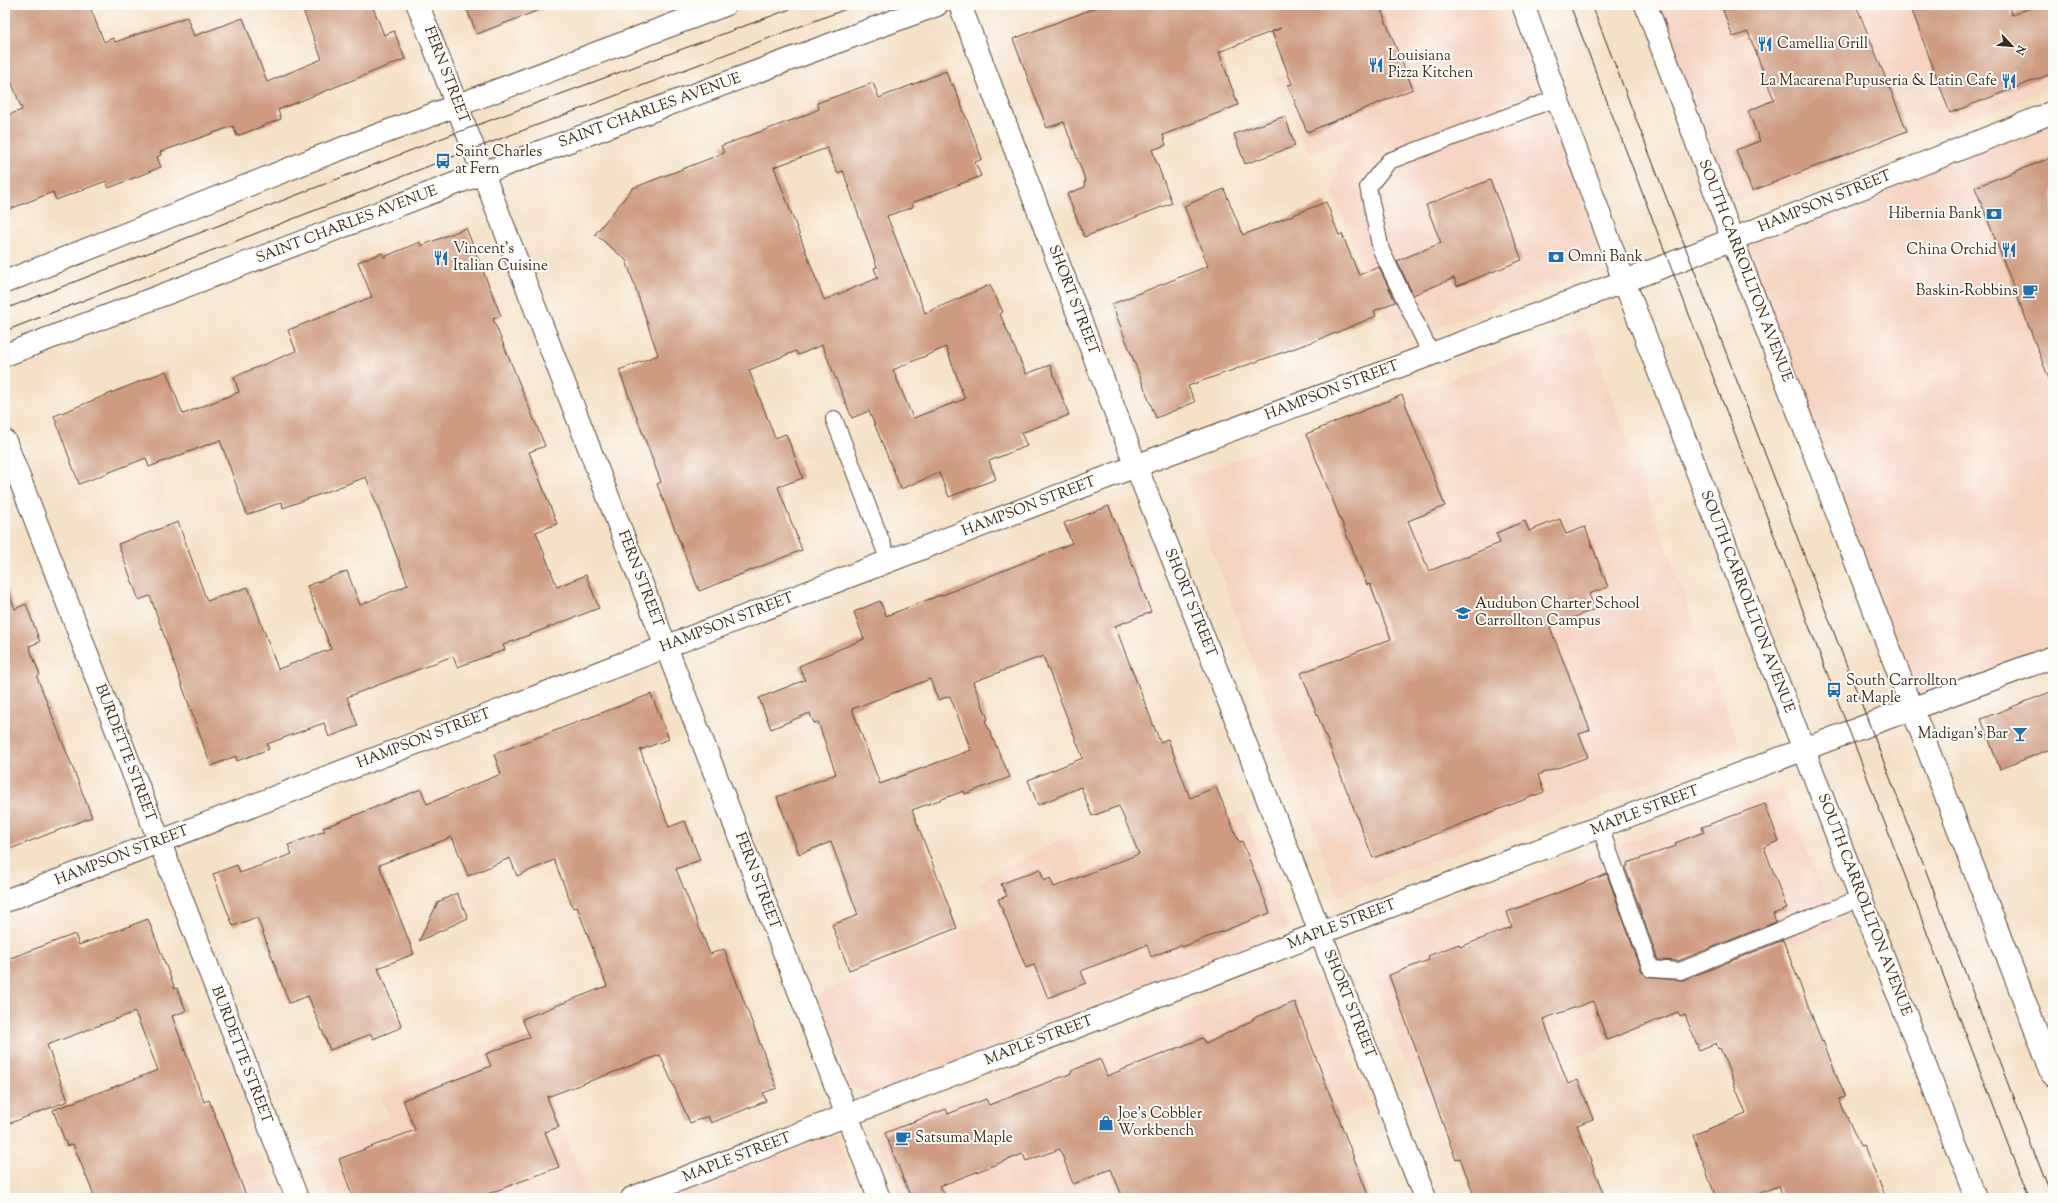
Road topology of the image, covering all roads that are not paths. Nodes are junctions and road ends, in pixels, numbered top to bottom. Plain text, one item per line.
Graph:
1 (418, 5) edge
2 (725, 5) edge
3 (937, 5) edge
4 (960, 5) edge
5 (1523, 5) edge
6 (1646, 5) edge
7 (691, 11) edge
8 (1557, 98) junction
9 (456, 106) junction
10 (2053, 112) edge
11 (483, 173) junction
12 (1732, 239) junction
13 (1624, 281) junction
14 (5, 282) edge
15 (1431, 354) junction
16 (5, 355) edge
17 (834, 419) dead end
18 (5, 441) edge
19 (1136, 466) junction
20 (889, 561) junction
21 (666, 646) junction
22 (2053, 657) edge
23 (1912, 708) junction
24 (1804, 750) junction
25 (1600, 827) junction
26 (159, 841) junction
27 (1861, 898) junction
28 (5, 901) edge
29 (1320, 933) junction
30 (2053, 1074) edge
31 (847, 1115) junction
32 (297, 1198) edge
33 (632, 1198) edge
34 (879, 1198) edge
35 (1425, 1198) edge
36 (1976, 1198) edge

1 - 9 street, FERN STREET
2 - 7 street
3 - 11 street, SAINT CHARLES AVENUE
4 - 19 street, SHORT STREET
5 - 8 street, SOUTH CARROLLTON AVENUE
6 - 12 street, SOUTH CARROLLTON AVENUE
7 - 9 street
8 - 13 street, SOUTH CARROLLTON AVENUE
8 - 15 lane
9 - 11 street, FERN STREET
9 - 14 street
10 - 12 street, HAMPSON STREET
11 - 16 street, SAINT CHARLES AVENUE
11 - 21 street, FERN STREET
12 - 13 street, HAMPSON STREET
12 - 23 street, SOUTH CARROLLTON AVENUE
13 - 15 street, HAMPSON STREET
13 - 24 street, SOUTH CARROLLTON AVENUE
15 - 19 street, HAMPSON STREET
17 - 20 lane
18 - 26 street, BURDETTE STREET
19 - 20 street, HAMPSON STREET
19 - 29 street, SHORT STREET
20 - 21 street, HAMPSON STREET
21 - 26 street, HAMPSON STREET
21 - 31 street, FERN STREET
22 - 23 street, MAPLE STREET
23 - 24 street, MAPLE STREET
23 - 30 street, SOUTH CARROLLTON AVENUE
24 - 25 street, MAPLE STREET
24 - 27 street, SOUTH CARROLLTON AVENUE
25 - 27 lane
25 - 29 street, MAPLE STREET
26 - 28 street, HAMPSON STREET
26 - 32 street, BURDETTE STREET
27 - 36 street, SOUTH CARROLLTON AVENUE
29 - 31 street, MAPLE STREET
29 - 35 street, SHORT STREET
31 - 33 street, MAPLE STREET
31 - 34 street, FERN STREET

